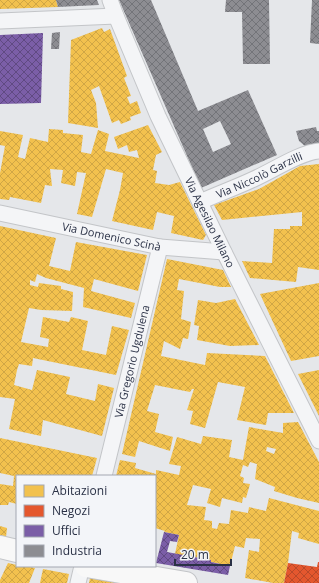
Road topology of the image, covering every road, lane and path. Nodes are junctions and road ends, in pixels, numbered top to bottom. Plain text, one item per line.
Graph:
1 (110, 0) edge
2 (116, 16) junction
3 (0, 21) edge
4 (319, 151) edge
5 (200, 202) junction
6 (0, 213) edge
7 (160, 247) junction
8 (224, 252) junction
9 (319, 441) edge
10 (104, 475) edge
11 (0, 547) edge
12 (16, 551) edge
13 (82, 567) edge
14 (92, 567) edge
15 (78, 583) edge
16 (186, 583) edge

1 - 2 street, Via Agesilao Milano
2 - 3 street
2 - 5 street, Via Agesilao Milano
4 - 5 street, Via Niccolò Garzilli
5 - 8 street, Via Agesilao Milano
6 - 7 street, Via Domenico Scinà
7 - 8 street, Via Domenico Scinà
7 - 10 street, Via Gregorio Ugdulena
8 - 9 street, Via Agesilao Milano
11 - 12 main road
13 - 15 street
14 - 16 main road

